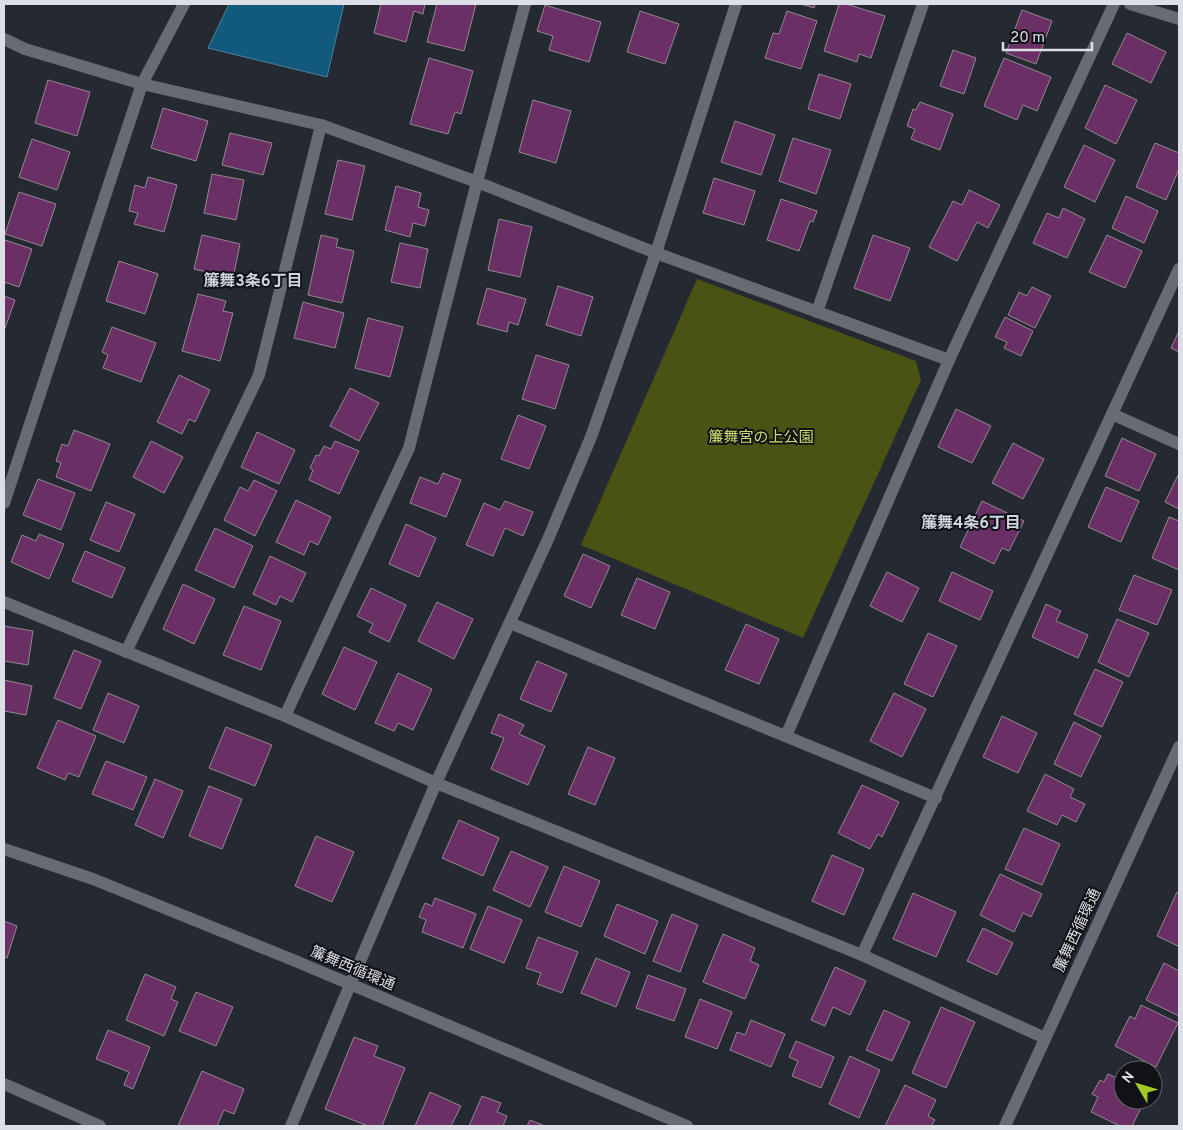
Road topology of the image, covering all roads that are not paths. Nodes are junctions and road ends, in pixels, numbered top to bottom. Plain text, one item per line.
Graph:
1 (184, 4) edge
2 (525, 4) edge
3 (736, 4) edge
4 (923, 4) edge
5 (1114, 4) edge
6 (1130, 4) edge
7 (1179, 19) edge
8 (4, 39) edge
9 (142, 84) junction
10 (321, 125) junction
11 (477, 182) junction
12 (656, 253) junction
13 (1179, 269) edge
14 (817, 312) junction
15 (950, 360) junction
16 (1112, 414) junction
17 (1179, 444) edge
18 (4, 503) edge
19 (4, 602) edge
20 (510, 623) junction
21 (126, 652) junction
22 (285, 716) junction
23 (786, 736) junction
24 (1179, 747) edge
25 (436, 783) junction
26 (936, 798) junction
27 (4, 849) edge
28 (862, 955) junction
29 (350, 984) junction
30 (1045, 1038) junction
31 (4, 1084) edge
32 (100, 1126) edge
33 (291, 1126) edge
34 (687, 1126) edge
35 (1005, 1126) edge

1 - 9 street
2 - 11 street
3 - 12 street
4 - 14 street
5 - 15 street
6 - 7 street
8 - 9 street
9 - 10 street
9 - 18 street
10 - 11 street
10 - 21 street
11 - 12 street
11 - 22 street
12 - 14 street
12 - 20 street
13 - 16 street
14 - 15 street
15 - 23 street
16 - 17 street
16 - 26 street
19 - 21 street
20 - 23 street
20 - 25 street
21 - 22 street
22 - 25 street
23 - 26 street
24 - 30 street, 簾舞西循環通
25 - 28 street
25 - 29 street
26 - 28 street
27 - 29 street, 簾舞西循環通
28 - 30 street
29 - 33 street
29 - 34 street, 簾舞西循環通
30 - 35 street, 簾舞西循環通
31 - 32 street

